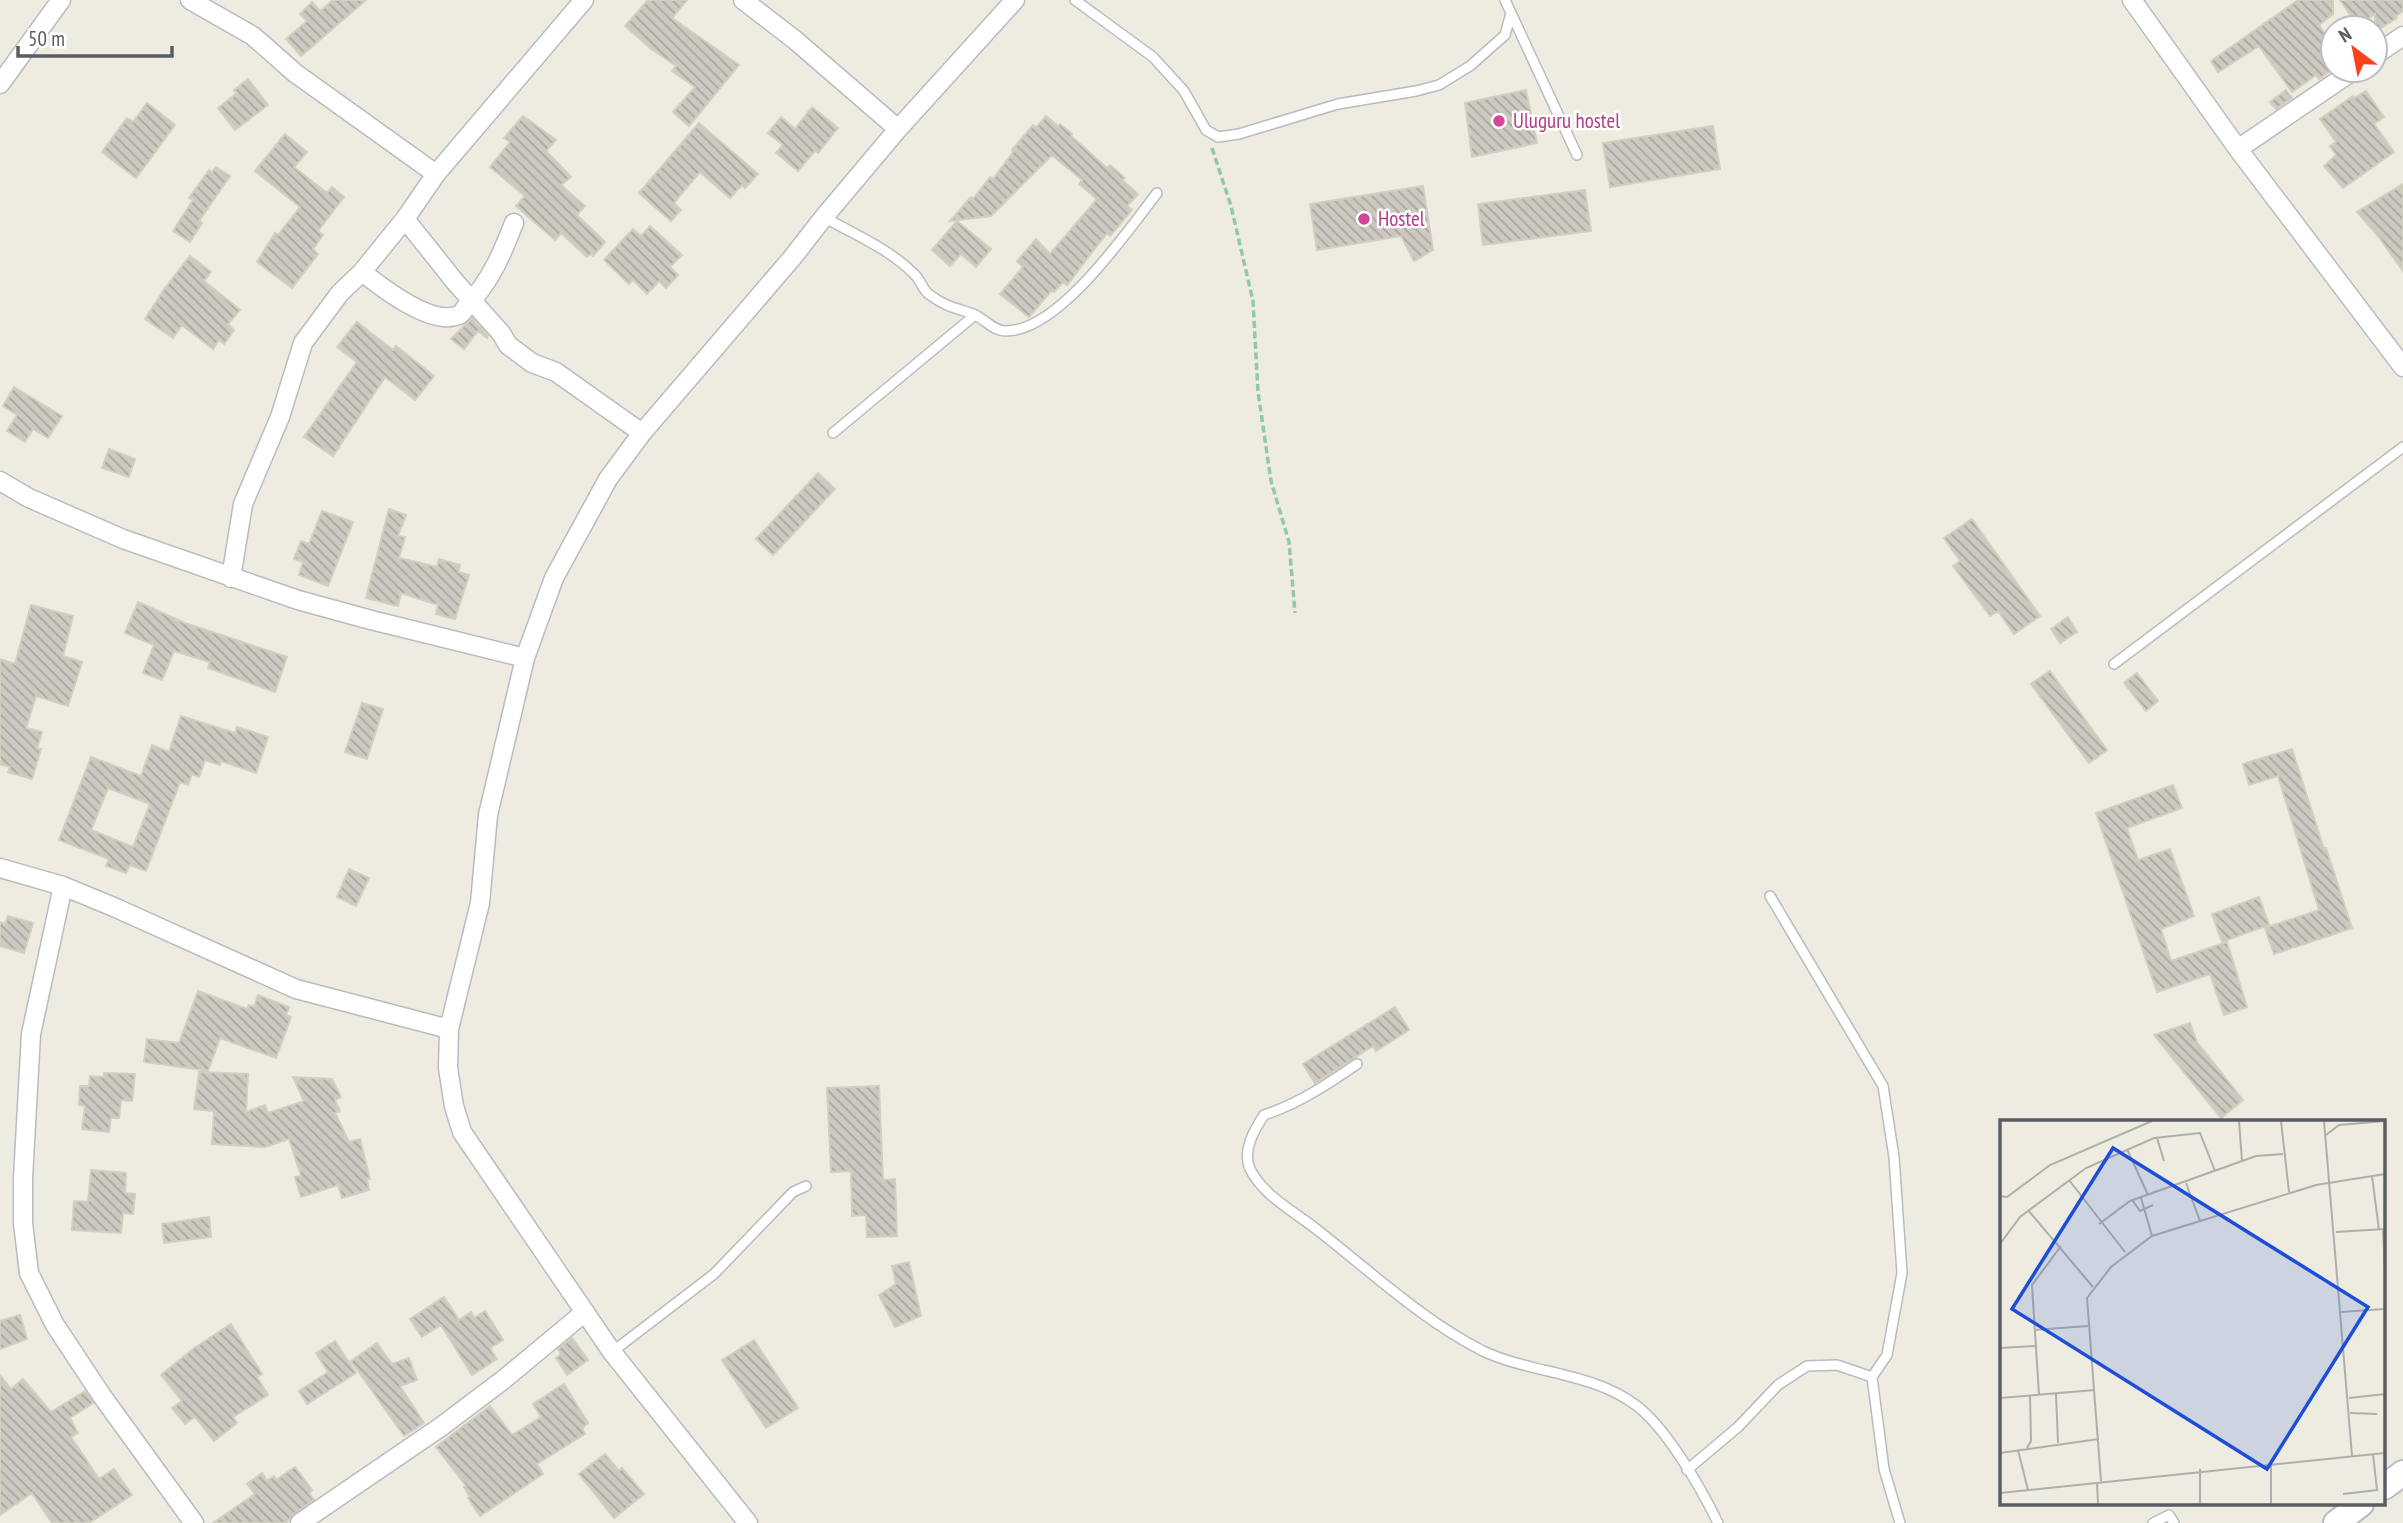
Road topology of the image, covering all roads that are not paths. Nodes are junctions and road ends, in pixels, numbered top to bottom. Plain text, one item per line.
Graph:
1 (190, 0) edge
2 (584, 0) edge
3 (743, 0) edge
4 (1015, 0) edge
5 (1075, 0) edge
6 (1505, 0) edge
7 (2132, 0) edge
8 (52, 3) edge
9 (1511, 13) junction
10 (0, 84) edge
11 (2333, 84) edge
12 (898, 129) junction
13 (2238, 149) junction
14 (1577, 155) dead end
15 (436, 174) junction
16 (1157, 193) dead end
17 (824, 217) junction
18 (405, 219) junction
19 (513, 223) dead end
20 (362, 272) junction
21 (472, 301) junction
22 (975, 315) junction
23 (2403, 366) edge
24 (642, 433) junction
25 (833, 433) dead end
26 (2403, 447) edge
27 (0, 481) edge
28 (231, 578) junction
29 (525, 658) junction
30 (2114, 664) dead end
31 (0, 868) edge
32 (63, 886) junction
33 (1770, 896) dead end
34 (449, 1029) junction
35 (1357, 1064) dead end
36 (806, 1186) dead end
37 (585, 1312) junction
38 (612, 1352) junction
39 (1872, 1377) junction
40 (1687, 1470) junction
41 (2403, 1472) edge
42 (2386, 1485) edge
43 (2358, 1506) edge
44 (194, 1523) edge
45 (300, 1523) edge
46 (748, 1523) edge
47 (1718, 1523) edge
48 (1900, 1523) edge
49 (2153, 1523) edge
50 (2174, 1523) edge
51 (2336, 1523) edge

1 - 15 street
2 - 15 street
3 - 12 street
4 - 12 street
5 - 9 lane
6 - 9 lane
7 - 13 street
8 - 10 street
9 - 14 lane
11 - 13 street
12 - 17 street
13 - 23 street
15 - 18 street
16 - 22 lane
17 - 22 lane
17 - 24 street
18 - 20 street
18 - 21 street
19 - 21 street
20 - 21 street
20 - 28 street
21 - 24 street
22 - 25 lane
24 - 29 street
26 - 30 lane
27 - 28 street
28 - 29 street
29 - 34 street
31 - 32 street
32 - 34 street
32 - 44 street
33 - 39 lane
34 - 37 street
35 - 40 lane
36 - 38 lane
37 - 38 street
37 - 45 street
38 - 46 street
39 - 40 lane
39 - 48 lane
40 - 47 lane
41 - 42 main road
43 - 51 main road
49 - 50 lane

